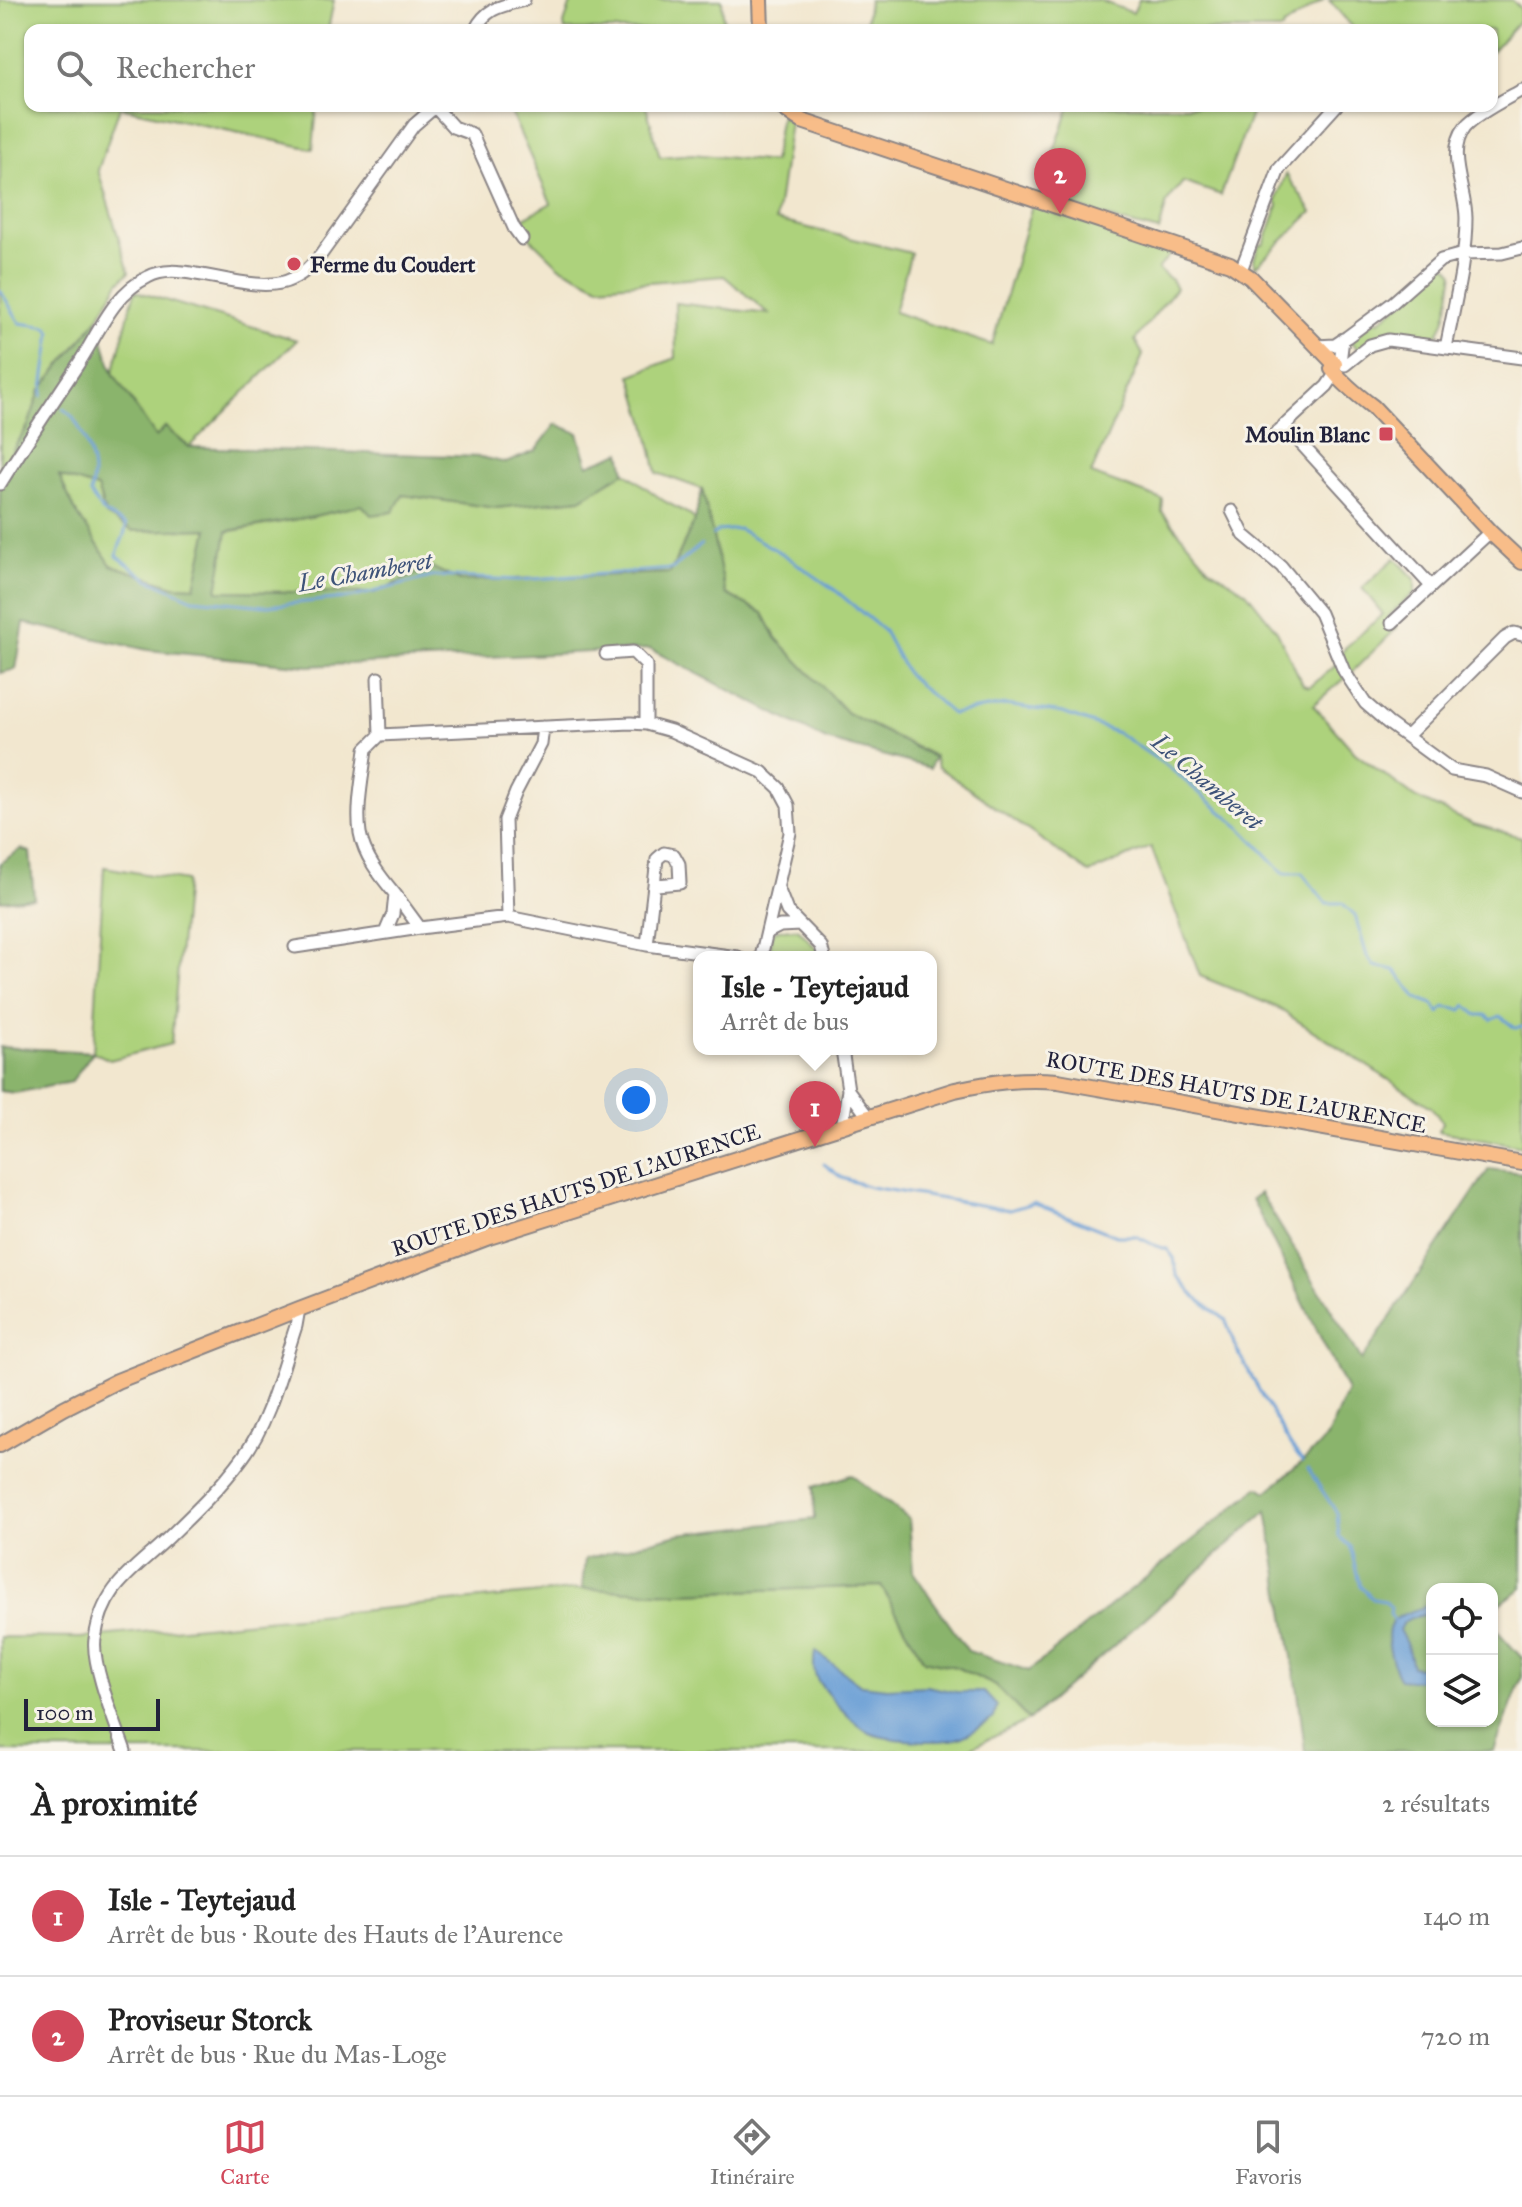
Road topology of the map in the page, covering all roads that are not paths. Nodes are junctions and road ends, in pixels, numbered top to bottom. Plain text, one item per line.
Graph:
1 (524, 0) edge
2 (760, 0) edge
3 (478, 24) edge
4 (761, 24) edge
5 (1522, 90) edge
6 (1498, 103) edge
7 (430, 112) edge
8 (440, 112) edge
9 (789, 112) edge
10 (1331, 112) edge
11 (1486, 112) edge
12 (522, 239) dead end
13 (1522, 248) edge
14 (1463, 254) junction
15 (1241, 270) junction
16 (1343, 339) junction
17 (1316, 346) junction
18 (1446, 348) junction
19 (1522, 358) edge
20 (1340, 368) junction
21 (1284, 425) junction
22 (1273, 436) dead end
23 (0, 484) edge
24 (1232, 511) dead end
25 (1490, 532) junction
26 (1522, 562) edge
27 (1431, 586) junction
28 (1392, 623) dead end
29 (1522, 635) edge
30 (606, 654) dead end
31 (378, 678) dead end
32 (646, 724) junction
33 (543, 727) junction
34 (380, 735) junction
35 (1407, 736) junction
36 (1522, 792) edge
37 (656, 885) dead end
38 (778, 888) junction
39 (395, 894) junction
40 (508, 917) junction
41 (800, 925) junction
42 (420, 928) junction
43 (768, 932) junction
44 (385, 933) junction
45 (647, 945) junction
46 (295, 947) dead end
47 (693, 951) edge
48 (763, 951) edge
49 (822, 951) edge
50 (843, 1055) edge
51 (848, 1090) junction
52 (869, 1118) junction
53 (842, 1127) junction
54 (1522, 1163) edge
55 (299, 1309) junction
56 (0, 1445) edge
57 (125, 1751) edge

1 - 3 street
2 - 4 main road
5 - 6 street
7 - 23 street
8 - 12 street
9 - 15 main road
10 - 15 street
11 - 14 street
13 - 14 street
14 - 16 street
14 - 18 street
15 - 17 main road
16 - 17 street
16 - 20 street
17 - 20 main road
18 - 19 street
18 - 20 street
20 - 21 street
20 - 25 main road
21 - 22 street
21 - 27 street
24 - 35 street
25 - 26 main road
25 - 27 street
27 - 28 street
29 - 35 street
30 - 32 street
31 - 34 street
32 - 33 street
32 - 38 street
33 - 34 street
33 - 40 street
34 - 39 street
35 - 36 street
37 - 45 street
38 - 41 street
38 - 43 street
39 - 42 street
39 - 44 street
40 - 42 street
40 - 45 street
41 - 43 street
41 - 49 street
42 - 44 street
43 - 48 street
44 - 46 street
45 - 47 street
50 - 51 street
51 - 52 street
51 - 53 street
52 - 53 main road, ROUTE DES HAUTS DE L'AURENCE
52 - 54 main road, ROUTE DES HAUTS DE L'AURENCE
53 - 55 main road, ROUTE DES HAUTS DE L'AURENCE
55 - 56 main road, ROUTE DES HAUTS DE L'AURENCE
55 - 57 street

